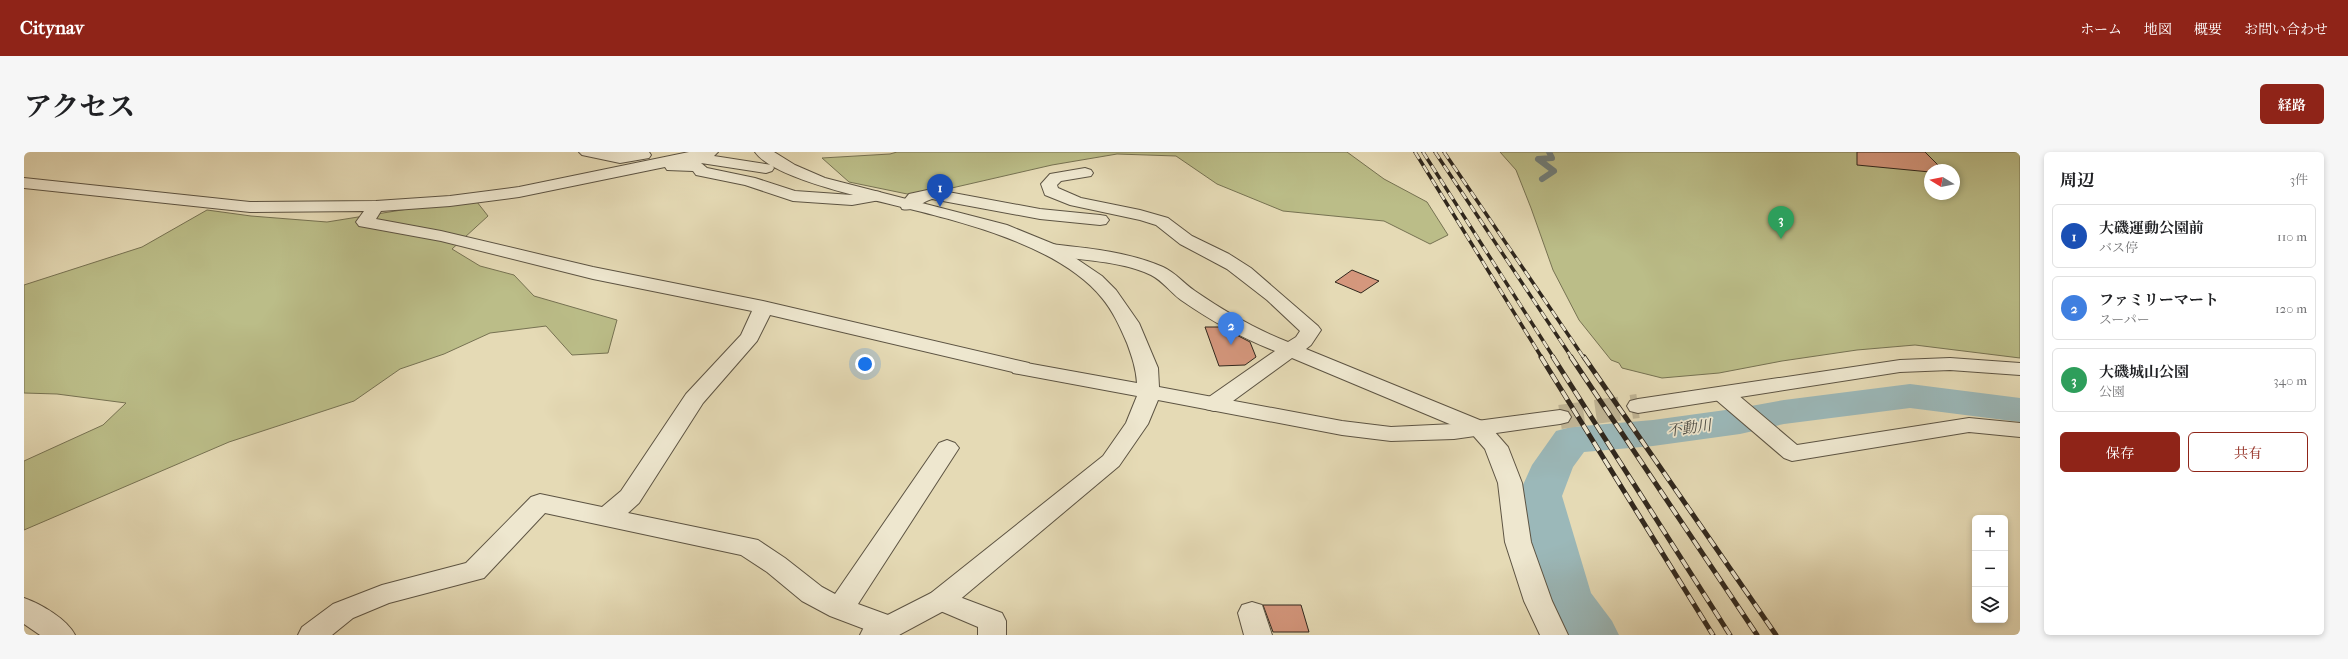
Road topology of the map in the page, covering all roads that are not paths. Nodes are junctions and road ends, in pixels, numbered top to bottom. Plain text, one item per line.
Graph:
1 (587, 152) edge
2 (699, 153) edge
3 (661, 155) edge
4 (764, 160) edge
5 (1085, 173) dead end
6 (637, 177) dead end
7 (24, 183) edge
8 (24, 195) edge
9 (153, 196) junction
10 (874, 196) junction
11 (908, 204) junction
12 (250, 206) junction
13 (376, 206) junction
14 (365, 222) junction
15 (1174, 232) junction
16 (1050, 249) junction
17 (763, 307) junction
18 (1290, 350) junction
19 (2020, 369) edge
20 (1150, 393) junction
21 (1728, 398) junction
22 (1214, 404) junction
23 (1638, 406) tunnel mouth
24 (1560, 417) tunnel mouth
25 (1479, 428) junction
26 (2020, 430) edge
27 (947, 448) dead end
28 (607, 517) junction
29 (941, 600) junction
30 (24, 609) edge
31 (840, 609) junction
32 (881, 631) edge
33 (61, 635) edge
34 (312, 635) edge
35 (992, 635) edge
36 (1554, 635) edge

1 - 3 street
2 - 3 street
2 - 4 street
3 - 13 street
4 - 10 street
5 - 15 street
6 - 10 street
7 - 9 street
8 - 9 street
9 - 12 street
10 - 11 street
11 - 15 street
11 - 16 street
12 - 13 street
12 - 14 street
13 - 14 street
14 - 17 street
15 - 18 street
16 - 18 street
16 - 20 street
17 - 20 street
17 - 28 street
18 - 22 street
18 - 25 street
19 - 21 street
20 - 22 street
20 - 29 street
21 - 23 street
21 - 26 street
22 - 25 street
24 - 25 street
25 - 36 street
27 - 31 street
28 - 31 street
28 - 34 street
29 - 32 street
29 - 35 street
30 - 33 street
31 - 32 street

